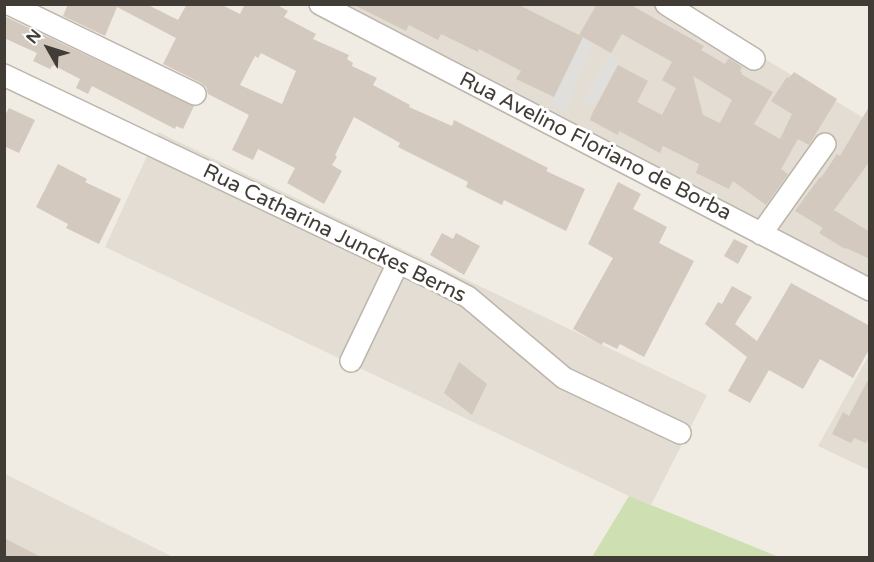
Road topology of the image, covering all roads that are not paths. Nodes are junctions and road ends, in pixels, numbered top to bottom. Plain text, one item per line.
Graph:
1 (9, 4) edge
2 (320, 4) edge
3 (666, 4) edge
4 (754, 59) dead end
5 (4, 75) edge
6 (195, 94) dead end
7 (825, 144) dead end
8 (761, 234) junction
9 (398, 263) junction
10 (870, 290) edge
11 (351, 361) dead end
12 (680, 433) dead end

1 - 6 street
2 - 8 street, Rua Avelino Floriano de Borba
3 - 4 street
5 - 9 street, Rua Catharina Junckes Berns
7 - 8 street
8 - 10 street, Rua Avelino Floriano de Borba
9 - 11 street
9 - 12 street, Rua Catharina Junckes Berns

